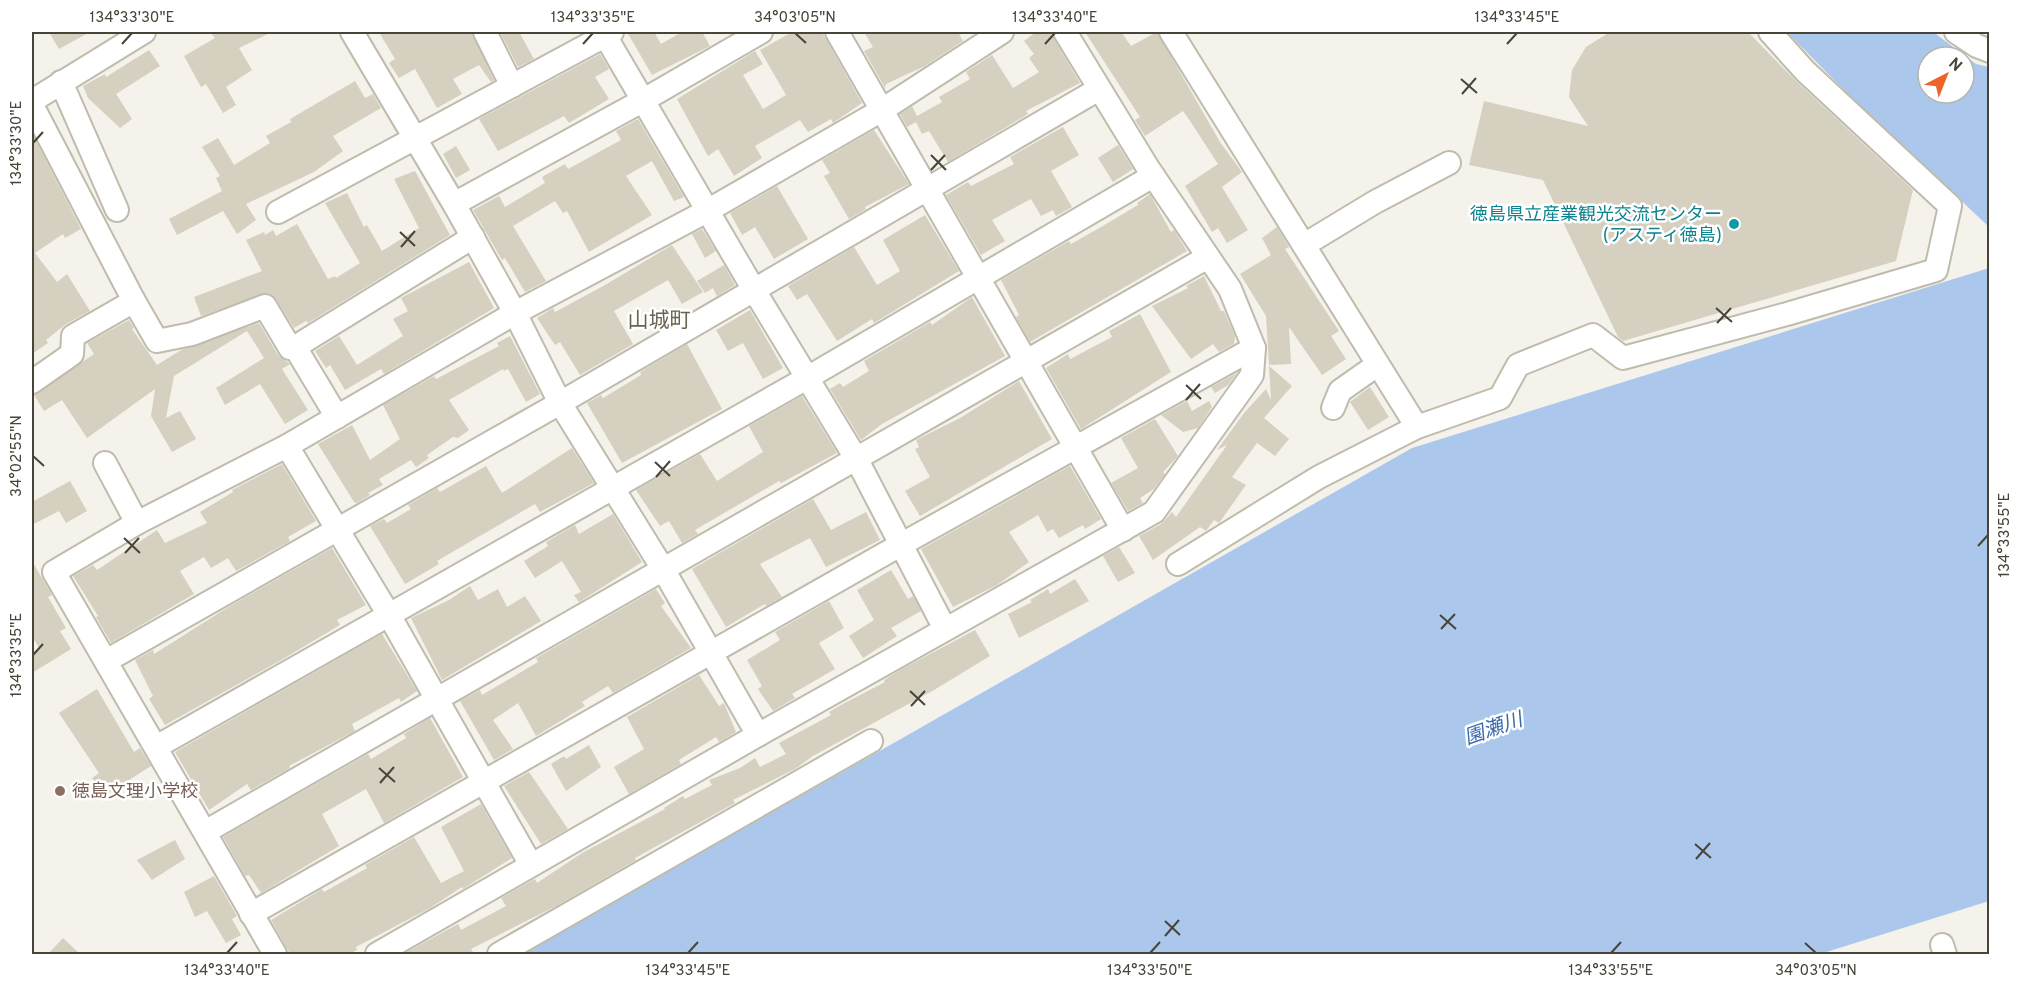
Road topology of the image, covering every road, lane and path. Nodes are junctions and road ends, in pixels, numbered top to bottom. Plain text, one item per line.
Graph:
1 (144, 32) edge
2 (352, 32) edge
3 (485, 32) edge
4 (761, 32) edge
5 (837, 32) edge
6 (1002, 32) edge
7 (1065, 32) edge
8 (1172, 32) edge
9 (1770, 32) edge
10 (1956, 32) edge
11 (606, 33) edge
12 (1989, 51) edge
13 (61, 82) junction
14 (512, 86) junction
15 (1100, 89) junction
16 (642, 101) junction
17 (32, 103) edge
18 (882, 110) junction
19 (414, 137) junction
20 (1449, 163) dead end
21 (1153, 176) junction
22 (927, 190) junction
23 (454, 204) junction
24 (117, 210) dead end
25 (707, 211) junction
26 (278, 212) dead end
27 (473, 237) junction
28 (1304, 245) junction
29 (1208, 257) junction
30 (977, 277) junction
31 (754, 290) junction
32 (134, 301) junction
33 (515, 314) junction
34 (295, 347) junction
35 (1254, 348) junction
36 (1027, 363) junction
37 (1377, 365) junction
38 (807, 378) junction
39 (32, 382) edge
40 (560, 404) junction
41 (1334, 408) dead end
42 (337, 417) junction
43 (1416, 427) junction
44 (287, 446) junction
45 (1076, 448) junction
46 (857, 460) junction
47 (105, 463) dead end
48 (614, 488) junction
49 (137, 523) junction
50 (336, 528) junction
51 (1123, 530) junction
52 (902, 544) junction
53 (1178, 564) dead end
54 (663, 569) junction
55 (389, 615) junction
56 (945, 629) junction
57 (712, 654) junction
58 (106, 661) junction
59 (436, 698) junction
60 (758, 735) junction
61 (871, 741) dead end
62 (156, 747) junction
63 (483, 781) junction
64 (205, 832) junction
65 (531, 865) junction
66 (251, 914) junction
67 (275, 954) edge
68 (376, 954) edge
69 (499, 954) edge

1 - 13 street
2 - 19 street
3 - 14 street
4 - 16 street
5 - 18 street
6 - 18 street
7 - 15 street
8 - 28 street
9 - 43 street
10 - 12 street
11 - 14 street
11 - 16 street
13 - 17 street
13 - 24 street
14 - 19 street
15 - 21 street
15 - 22 street
16 - 23 street
16 - 25 street
17 - 32 street
18 - 22 street
18 - 25 street
19 - 23 street
19 - 26 street
20 - 28 street
21 - 29 street
21 - 30 street
22 - 30 street
22 - 31 street
23 - 27 street
25 - 31 street
25 - 33 street
27 - 33 street
27 - 34 street
28 - 37 street
29 - 35 street
29 - 36 street
30 - 36 street
30 - 38 street
31 - 38 street
31 - 40 street
32 - 34 street
32 - 39 street
33 - 40 street
33 - 42 street
34 - 42 street
35 - 45 street
35 - 51 street
36 - 45 street
36 - 46 street
37 - 41 street
37 - 43 street
38 - 46 street
38 - 48 street
40 - 48 street
40 - 50 street
42 - 44 street
43 - 53 street
44 - 49 street
44 - 50 street
45 - 51 street
45 - 52 street
46 - 52 street
46 - 54 street
47 - 49 street
48 - 54 street
48 - 55 street
49 - 58 street
50 - 55 street
50 - 58 street
51 - 56 street
52 - 56 street
52 - 57 street
54 - 57 street
54 - 59 street
55 - 59 street
55 - 62 street
56 - 60 street
57 - 60 street
57 - 63 street
58 - 62 street
59 - 63 street
59 - 64 street
60 - 65 street
61 - 69 street
62 - 64 street
63 - 65 street
63 - 66 street
64 - 66 street
65 - 68 street
66 - 67 street

